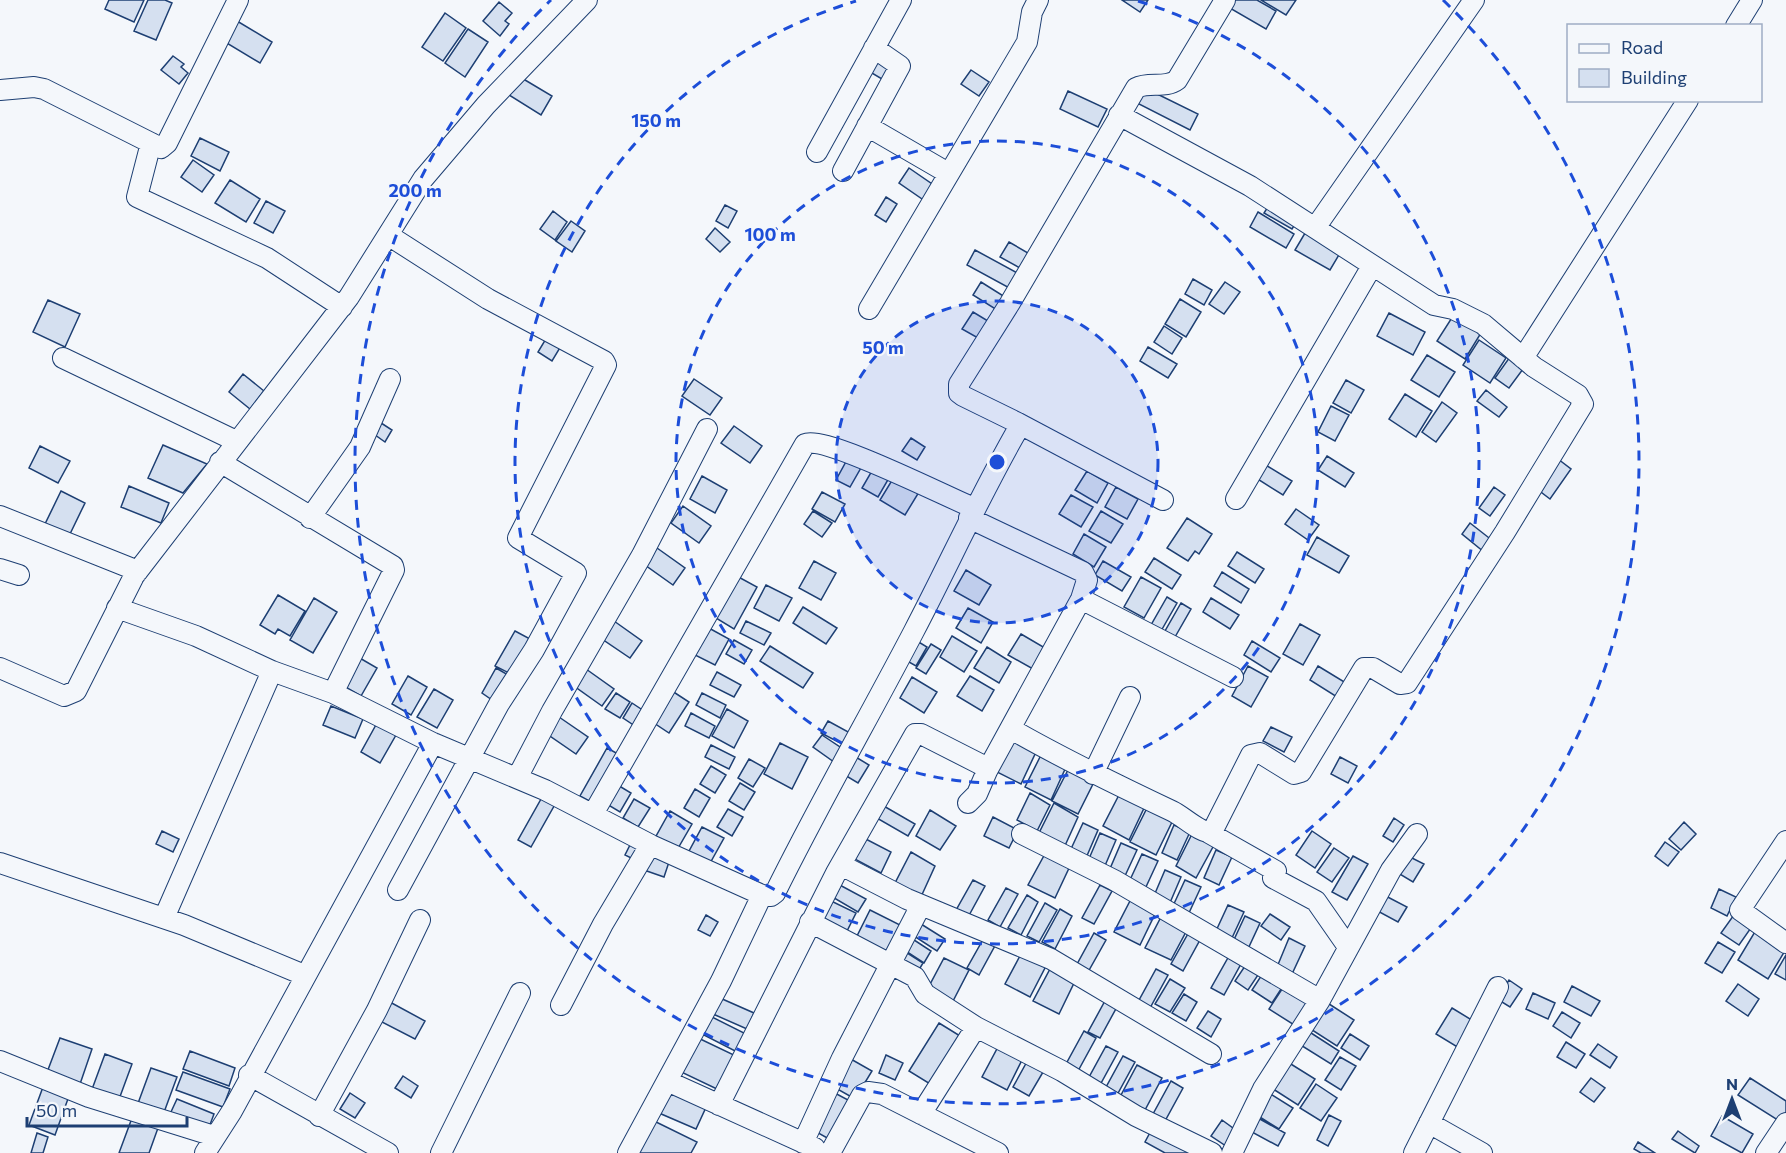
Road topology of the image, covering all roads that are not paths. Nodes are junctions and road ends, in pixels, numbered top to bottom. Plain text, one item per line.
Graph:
1 (238, 0) edge
2 (901, 0) edge
3 (1038, 0) edge
4 (1225, 0) edge
5 (1474, 0) edge
6 (1752, 0) edge
7 (581, 2) edge
8 (1737, 24) edge
9 (874, 48) junction
10 (0, 90) edge
11 (1687, 102) edge
12 (1119, 115) junction
13 (867, 126) junction
14 (151, 143) junction
15 (817, 152) dead end
16 (843, 171) dead end
17 (948, 173) junction
18 (1315, 228) junction
19 (388, 235) junction
20 (1372, 267) junction
21 (342, 307) junction
22 (869, 309) dead end
23 (63, 358) dead end
24 (1523, 358) junction
25 (390, 379) dead end
26 (1018, 423) junction
27 (707, 429) dead end
28 (236, 441) junction
29 (220, 462) junction
30 (1163, 500) dead end
31 (1236, 500) dead end
32 (971, 513) junction
33 (0, 516) edge
34 (310, 518) junction
35 (0, 569) edge
36 (138, 571) junction
37 (20, 575) dead end
38 (1081, 599) junction
39 (117, 608) junction
40 (0, 668) edge
41 (272, 671) junction
42 (1233, 677) dead end
43 (333, 693) junction
44 (1130, 697) dead end
45 (1011, 729) junction
46 (433, 743) junction
47 (469, 758) junction
48 (987, 771) junction
49 (1093, 774) junction
50 (517, 778) junction
51 (968, 803) dead end
52 (593, 814) junction
53 (1209, 833) junction
54 (1022, 834) dead end
55 (1417, 834) dead end
56 (1786, 841) edge
57 (650, 844) junction
58 (0, 863) edge
59 (841, 865) junction
60 (398, 890) dead end
61 (762, 895) junction
62 (921, 905) junction
63 (164, 918) junction
64 (420, 920) dead end
65 (810, 922) junction
66 (1786, 943) edge
67 (1348, 947) junction
68 (890, 964) junction
69 (304, 975) junction
70 (1498, 987) dead end
71 (520, 993) dead end
72 (1320, 1000) junction
73 (561, 1005) dead end
74 (976, 1027) junction
75 (1211, 1054) dead end
76 (0, 1061) edge
77 (249, 1075) junction
78 (667, 1081) junction
79 (719, 1105) junction
80 (921, 1114) junction
81 (319, 1116) junction
82 (1430, 1123) junction
83 (1786, 1123) edge
84 (802, 1143) junction
85 (209, 1144) edge
86 (361, 1147) edge
87 (988, 1151) edge
88 (388, 1153) edge
89 (441, 1153) edge
90 (628, 1153) edge
91 (828, 1153) edge
92 (1212, 1153) edge
93 (1232, 1153) edge
94 (1414, 1153) edge
95 (1482, 1153) edge
96 (1766, 1153) edge

1 - 14 street
2 - 9 street
3 - 17 street
4 - 12 street
5 - 18 street
6 - 8 street
7 - 19 street
9 - 13 street
9 - 15 street
10 - 14 street
11 - 24 street
12 - 18 street
12 - 26 street
13 - 16 street
13 - 17 street
14 - 21 street
17 - 22 street
18 - 20 street
19 - 21 street
19 - 47 street
20 - 24 street
20 - 31 street
21 - 28 street
23 - 28 street
24 - 53 street
25 - 34 street
26 - 30 street
26 - 32 street
27 - 50 street
28 - 29 street
29 - 34 street
29 - 36 street
32 - 38 street
32 - 52 street
32 - 61 street
33 - 36 street
34 - 43 street
35 - 37 street
36 - 39 street
38 - 42 street
38 - 45 street
39 - 40 street
39 - 41 street
41 - 43 street
41 - 63 street
43 - 46 street
44 - 49 street
45 - 48 street
45 - 49 street
46 - 47 street
46 - 69 street
47 - 50 street
47 - 60 street
48 - 51 street
48 - 59 street
49 - 53 street
50 - 52 street
52 - 57 street
53 - 67 street
54 - 72 street
55 - 67 street
56 - 66 street
57 - 61 street
57 - 73 street
58 - 63 street
59 - 62 street
59 - 65 street
61 - 78 street
62 - 68 street
62 - 75 street
63 - 69 street
64 - 81 street
65 - 68 street
65 - 79 street
67 - 72 street
68 - 74 street
68 - 84 street
69 - 77 street
70 - 82 street
71 - 89 street
72 - 93 street
74 - 80 street
74 - 92 street
76 - 85 street
77 - 81 street
77 - 85 street
78 - 79 street
78 - 90 street
79 - 84 street
80 - 87 street
80 - 91 street
81 - 86 street
82 - 94 street
82 - 95 street
83 - 96 street
84 - 91 street
86 - 88 street

